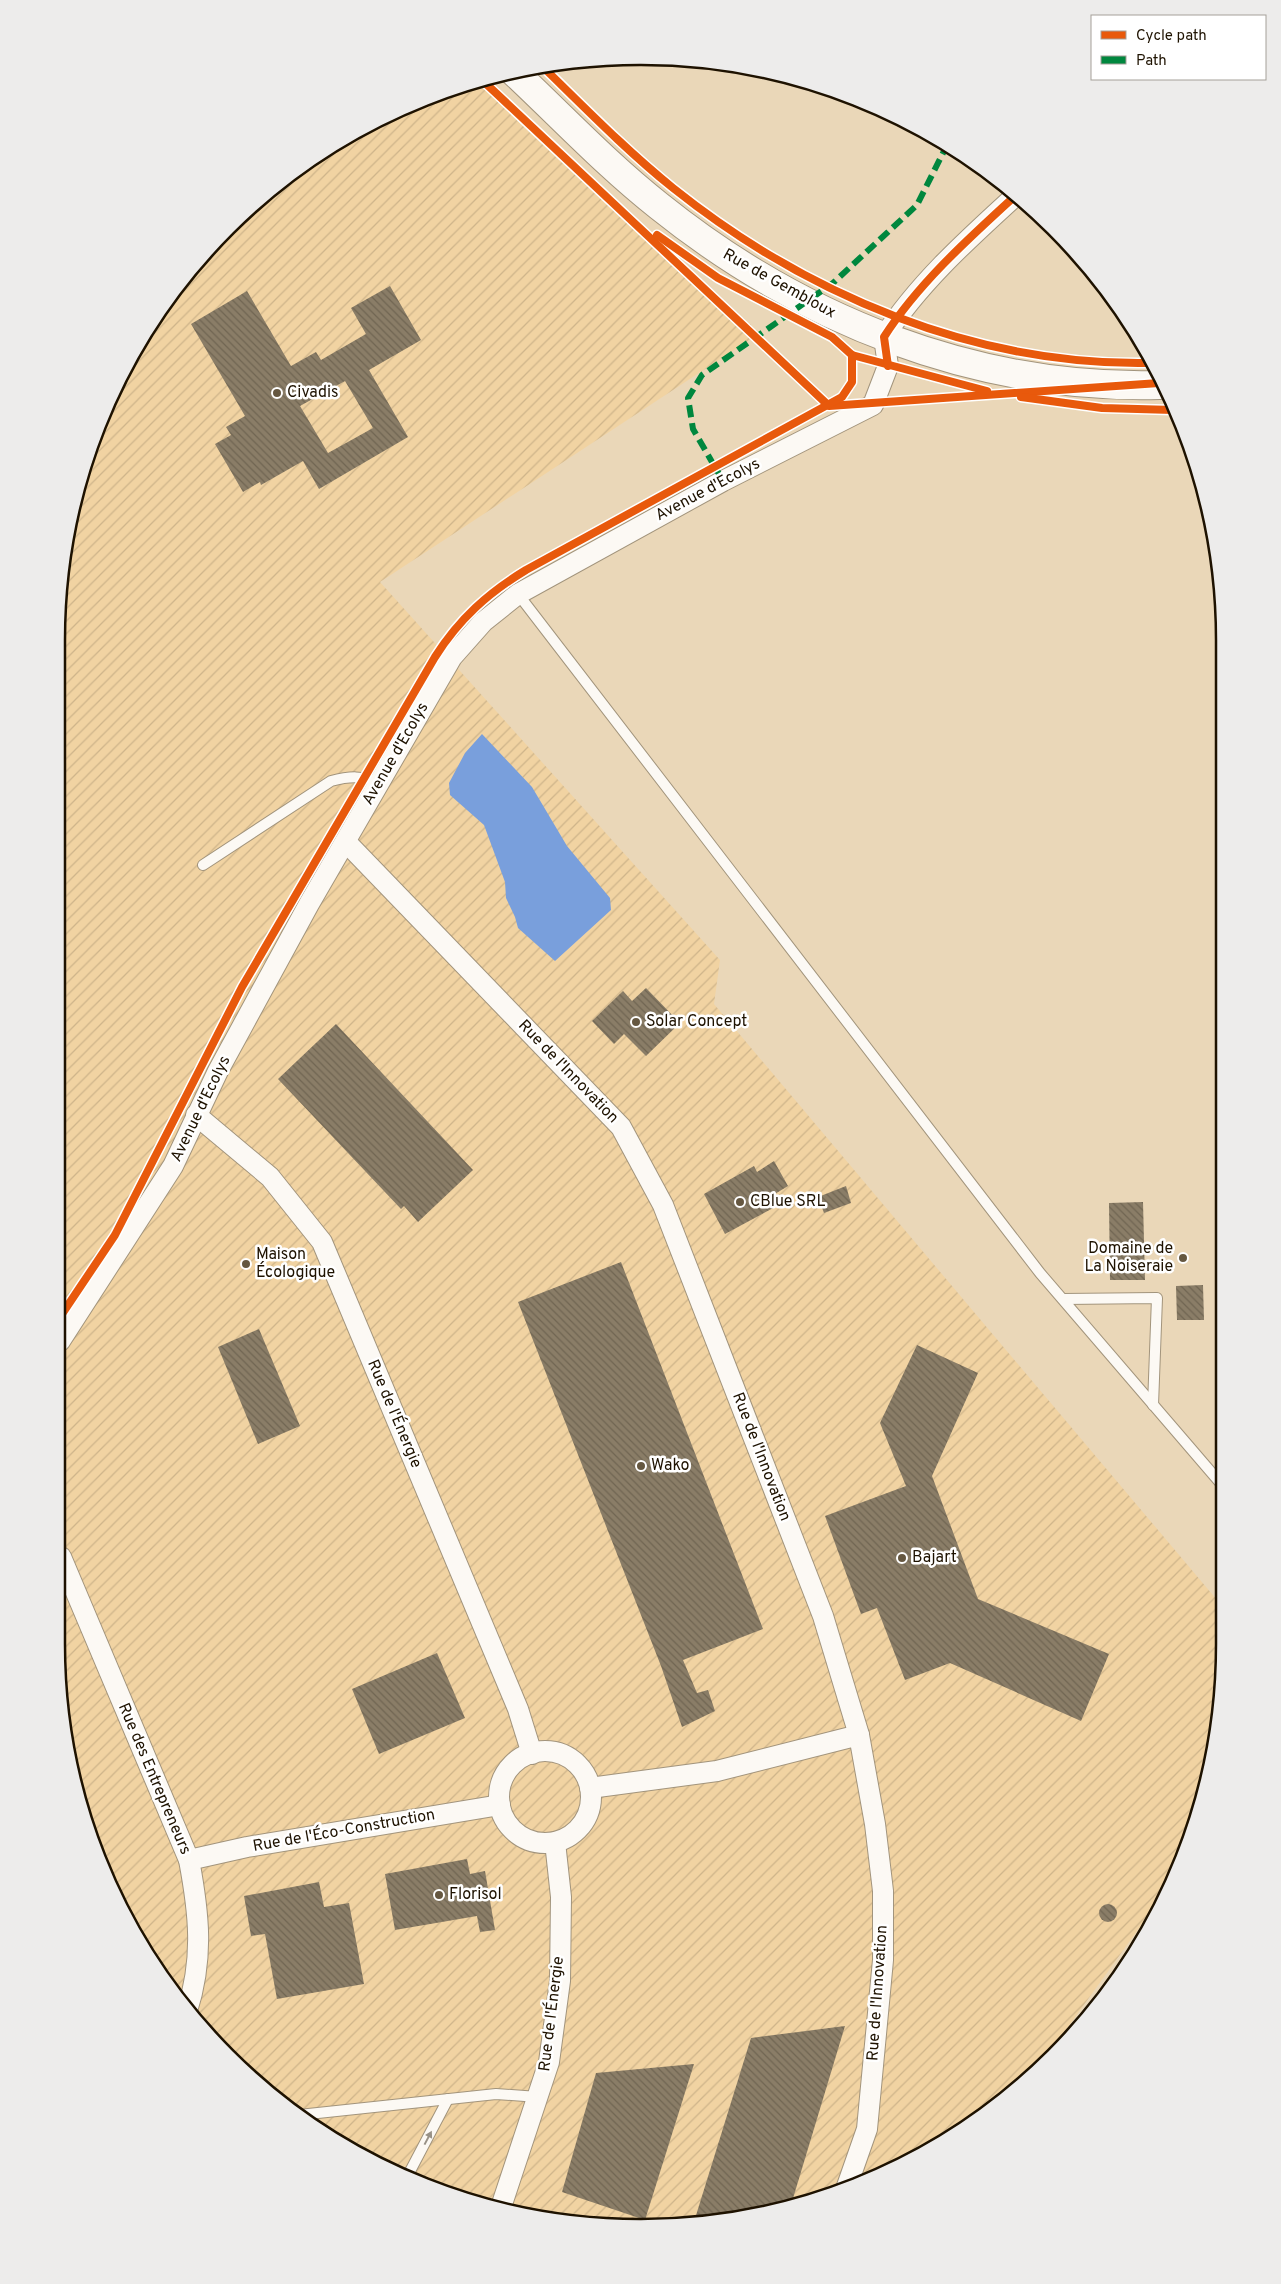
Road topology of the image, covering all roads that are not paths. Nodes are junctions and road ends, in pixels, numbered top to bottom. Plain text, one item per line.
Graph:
1 (520, 78) edge
2 (1011, 200) edge
3 (884, 337) junction
4 (1157, 385) edge
5 (518, 594) junction
6 (380, 782) junction
7 (346, 842) junction
8 (204, 866) dead end
9 (196, 1114) junction
10 (1064, 1298) junction
11 (65, 1333) edge
12 (1153, 1405) junction
13 (1216, 1478) edge
14 (65, 1566) edge
15 (859, 1735) junction
16 (532, 1754) junction
17 (590, 1788) junction
18 (500, 1805) junction
19 (555, 1842) junction
20 (189, 1860) junction
21 (190, 2001) edge
22 (538, 2097) junction
23 (448, 2099) junction
24 (310, 2114) edge
25 (410, 2171) edge
26 (849, 2179) edge
27 (503, 2202) edge

1 - 3 main road, Rue de Gembloux
2 - 3 street
3 - 4 main road, Rue de Gembloux
3 - 5 street, Avenue d'Ecolys
5 - 6 street, Avenue d'Ecolys
5 - 10 lane
6 - 7 street, Avenue d'Ecolys
6 - 8 lane
7 - 9 street, Avenue d'Ecolys
7 - 15 street, Rue de l'Innovation
9 - 11 street, Avenue d'Ecolys
9 - 16 street, Rue de l'Énergie
10 - 12 lane
10 - 12 lane
12 - 13 lane
14 - 20 street, Rue des Entrepreneurs
15 - 17 street
15 - 26 street, Rue de l'Innovation
16 - 17 street
16 - 18 street
17 - 19 street
18 - 19 street
18 - 20 street, Rue de l'Éco-Construction
19 - 22 street, Rue de l'Énergie
20 - 21 street, Rue des Entrepreneurs
22 - 23 lane
22 - 27 street, Rue de l'Énergie
23 - 24 lane
25 -> 23 lane

